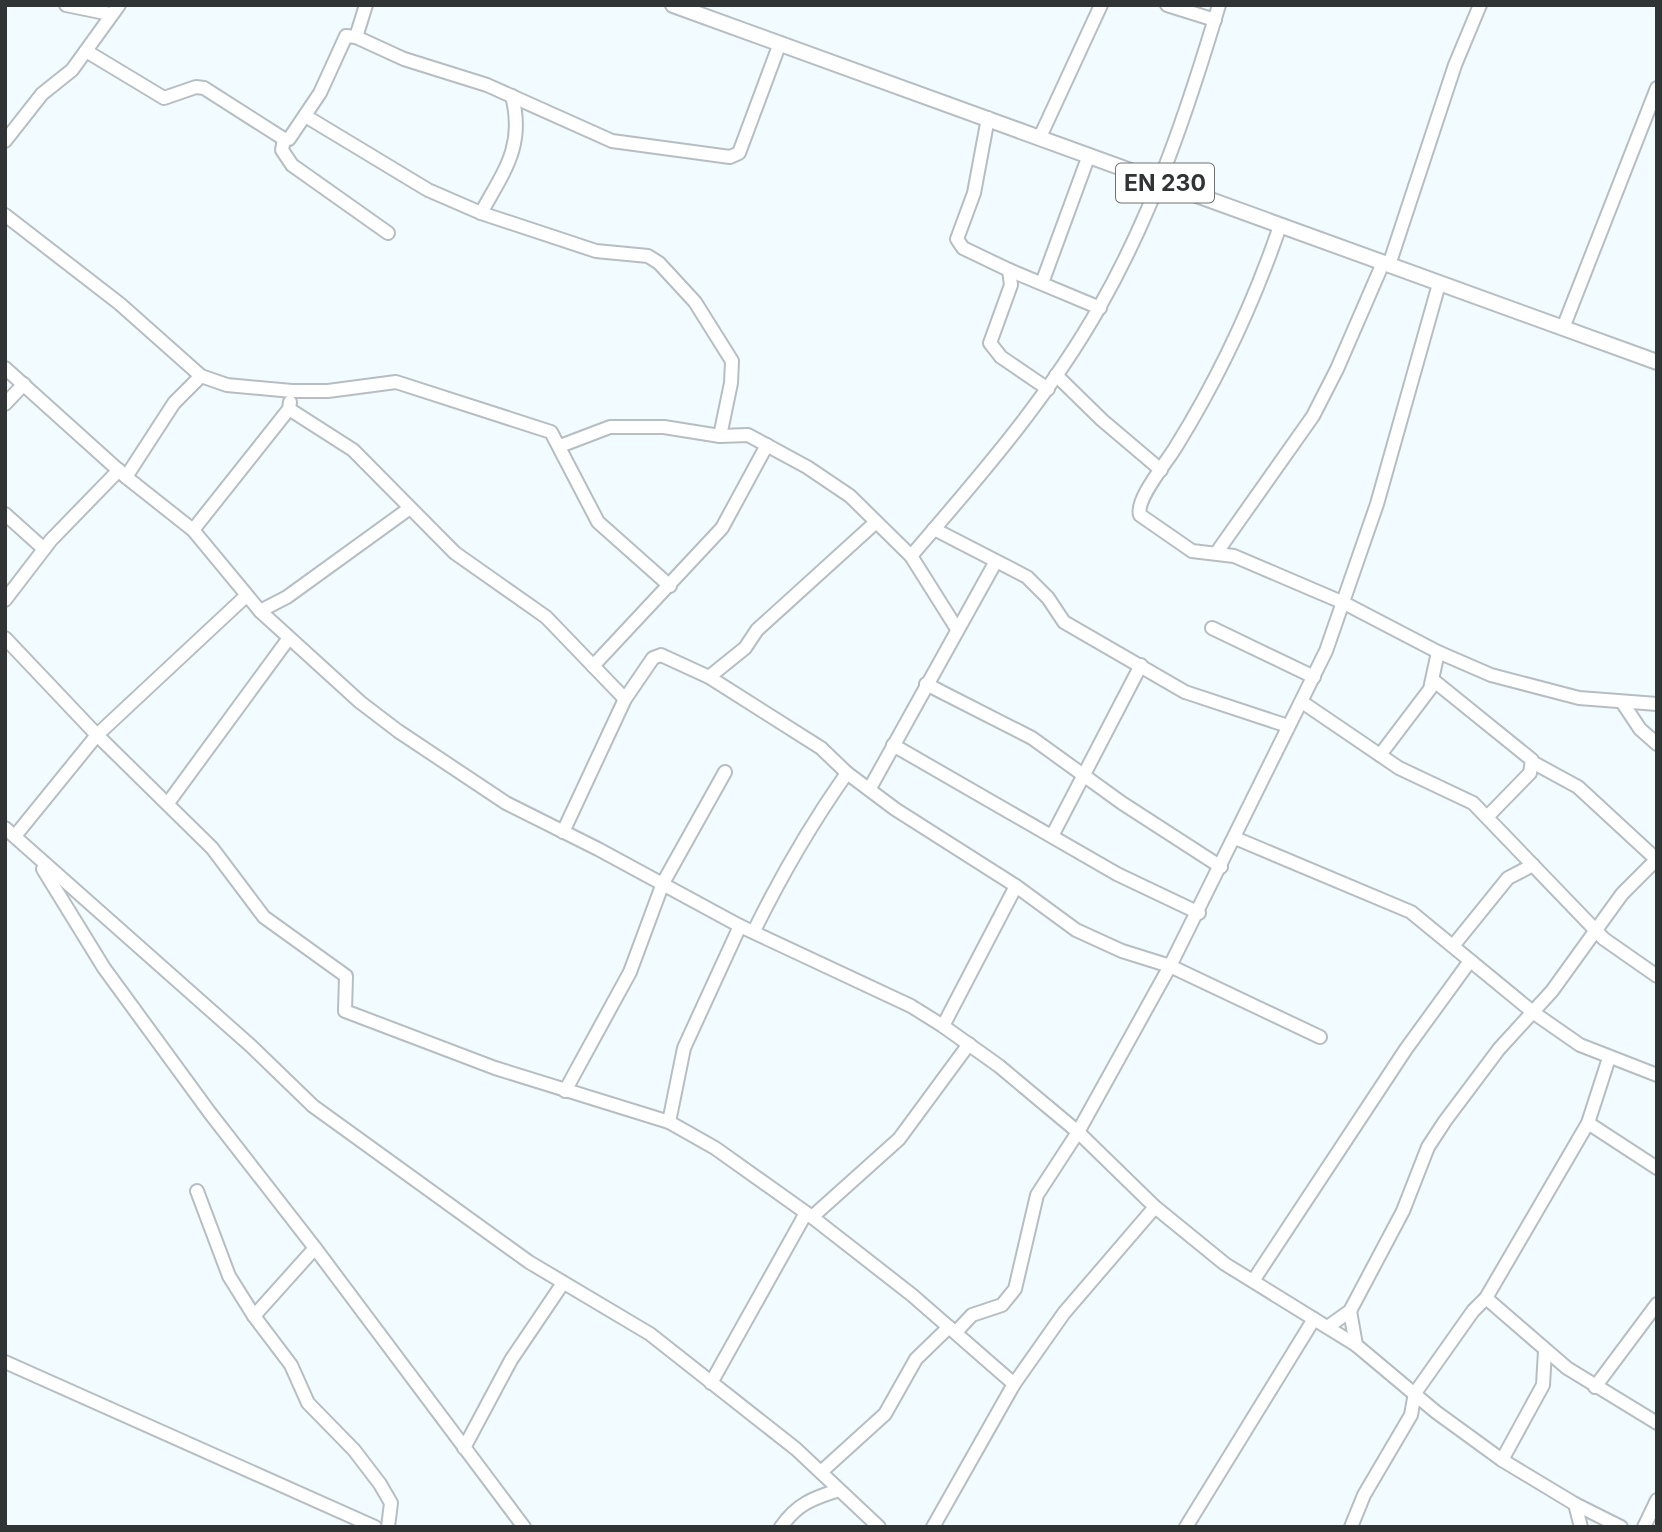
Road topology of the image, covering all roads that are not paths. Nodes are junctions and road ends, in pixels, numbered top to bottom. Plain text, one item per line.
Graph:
1 (65, 5) edge
2 (366, 5) edge
3 (673, 5) edge
4 (1101, 5) edge
5 (1167, 5) edge
6 (1219, 5) edge
7 (1480, 5) edge
8 (692, 8) edge
9 (115, 10) edge
10 (1215, 20) junction
11 (356, 37) junction
12 (780, 43) junction
13 (86, 51) junction
14 (1657, 88) edge
15 (512, 96) junction
16 (307, 117) junction
17 (988, 118) junction
18 (1040, 137) junction
19 (284, 139) junction
20 (5, 141) edge
21 (1089, 155) junction
22 (1159, 181) junction
23 (481, 213) junction
24 (5, 215) edge
25 (1280, 226) junction
26 (387, 233) dead end
27 (1386, 264) junction
28 (1009, 270) junction
29 (1042, 283) junction
30 (1439, 284) junction
31 (1100, 308) junction
32 (1563, 328) junction
33 (1657, 362) edge
34 (5, 369) edge
35 (201, 376) junction
36 (1056, 376) junction
37 (24, 384) junction
38 (1048, 389) junction
39 (292, 391) junction
40 (5, 404) edge
41 (289, 409) junction
42 (720, 436) junction
43 (767, 445) junction
44 (560, 446) junction
45 (1161, 470) junction
46 (122, 473) junction
47 (410, 508) junction
48 (5, 514) edge
49 (876, 522) junction
50 (934, 529) junction
51 (193, 530) junction
52 (44, 549) junction
53 (1217, 552) junction
54 (911, 556) junction
55 (995, 563) junction
56 (670, 586) junction
57 (246, 596) junction
58 (5, 600) edge
59 (1344, 603) junction
60 (260, 611) junction
61 (1212, 628) dead end
62 (957, 629) junction
63 (5, 638) edge
64 (289, 638) junction
65 (1438, 652) junction
66 (1141, 665) junction
67 (593, 666) junction
68 (709, 677) junction
69 (1314, 677) junction
70 (1433, 680) junction
71 (926, 684) junction
72 (625, 699) junction
73 (1303, 702) junction
74 (1622, 702) junction
75 (1657, 704) edge
76 (1288, 726) junction
77 (97, 735) junction
78 (1657, 744) edge
79 (893, 745) junction
80 (1380, 755) junction
81 (1534, 763) junction
82 (724, 772) dead end
83 (847, 774) junction
84 (1082, 775) junction
85 (870, 788) junction
86 (168, 803) junction
87 (1487, 817) junction
88 (10, 832) edge
89 (563, 832) junction
90 (1052, 836) junction
91 (1235, 838) junction
92 (36, 857) junction
93 (1656, 859) edge
94 (1533, 865) junction
95 (1221, 867) junction
96 (663, 883) junction
97 (1016, 886) junction
98 (1199, 913) junction
99 (740, 926) junction
100 (1595, 929) junction
101 (754, 932) junction
102 (1453, 946) junction
103 (1470, 961) junction
104 (1170, 966) junction
105 (1657, 976) edge
106 (1534, 1013) junction
107 (943, 1026) junction
108 (1320, 1037) dead end
109 (969, 1044) junction
110 (1609, 1058) junction
111 (1657, 1075) edge
112 (565, 1091) junction
113 (669, 1122) junction
114 (1588, 1123) junction
115 (1078, 1132) junction
116 (1657, 1168) edge
117 (197, 1191) dead end
118 (1155, 1207) junction
119 (809, 1215) junction
120 (315, 1248) junction
121 (1253, 1281) junction
122 (563, 1283) junction
123 (1486, 1298) junction
124 (1657, 1304) edge
125 (1350, 1311) junction
126 (254, 1316) junction
127 (1314, 1319) junction
128 (1329, 1326) junction
129 (953, 1330) junction
130 (1356, 1345) junction
131 (1545, 1350) junction
132 (5, 1362) edge
133 (711, 1383) junction
134 (1014, 1384) junction
135 (1595, 1387) junction
136 (1415, 1393) junction
137 (1657, 1423) edge
138 (464, 1448) junction
139 (1502, 1460) junction
140 (821, 1472) junction
141 (839, 1490) junction
142 (1657, 1500) edge
143 (1575, 1504) junction
144 (375, 1527) edge
145 (388, 1527) edge
146 (524, 1527) edge
147 (781, 1527) edge
148 (879, 1527) edge
149 (933, 1527) edge
150 (1186, 1527) edge
151 (1351, 1527) edge
152 (1581, 1527) edge
153 (1621, 1527) edge
154 (1644, 1527) edge

1 - 9 street
2 - 11 street
3 - 8 main road, EN 230
4 - 18 street
5 - 10 street
6 - 10 street
7 - 27 street
8 - 12 main road, EN 230
9 - 13 street
10 - 22 street
11 - 15 street
11 - 16 street
12 - 15 street
12 - 17 main road, EN 230
13 - 19 street
13 - 20 street
14 - 32 street
15 - 23 street
16 - 19 street
16 - 23 street
17 - 18 main road, EN 230
17 - 28 street
18 - 21 main road, EN 230
19 - 26 street
21 - 22 main road, EN 230
21 - 29 street
22 - 25 main road, EN 230
22 - 31 street
23 - 42 street
24 - 35 street
25 - 27 main road, EN 230
25 - 45 street
27 - 30 main road, EN 230
27 - 53 street
28 - 29 street
28 - 38 street
29 - 31 street
30 - 32 main road, EN 230
30 - 59 street
31 - 36 street
32 - 33 main road, EN 230
34 - 37 street
35 - 39 street
35 - 46 street
36 - 38 street
36 - 45 street
37 - 40 street
37 - 46 street
38 - 50 street
39 - 41 street
39 - 44 street
41 - 47 street
41 - 51 street
42 - 43 street
42 - 44 street
43 - 49 street
43 - 56 street
44 - 56 street
45 - 53 street
46 - 51 street
46 - 52 street
47 - 60 street
47 - 67 street
48 - 52 street
49 - 54 street
49 - 68 street
50 - 54 street
50 - 55 street
51 - 57 street
52 - 58 street
53 - 59 street
54 - 62 street
55 - 62 street
55 - 66 street
56 - 67 street
57 - 60 street
57 - 77 street
59 - 65 street
59 - 69 street
60 - 64 street
61 - 69 street
62 - 71 street
63 - 77 street
64 - 86 street
64 - 89 street
65 - 70 street
65 - 74 street
66 - 76 street
66 - 84 street
67 - 72 street
68 - 72 street
68 - 83 street
69 - 73 street
70 - 80 street
70 - 81 street
71 - 79 street
71 - 84 street
72 - 89 street
73 - 76 street
73 - 80 street
74 - 75 street
74 - 78 street
76 - 91 street
77 - 86 street
77 - 88 street
79 - 85 street
79 - 90 street
80 - 87 street
81 - 87 street
81 - 93 street
82 - 96 street
83 - 85 street
83 - 101 street
84 - 90 street
84 - 95 street
85 - 97 street
86 - 112 street
87 - 94 street
88 - 92 street
89 - 96 street
90 - 98 street
91 - 95 street
91 - 102 street
92 - 120 street
92 - 122 street
93 - 100 street
94 - 100 street
94 - 102 street
95 - 98 street
96 - 99 street
96 - 112 street
97 - 104 street
97 - 107 street
98 - 104 street
99 - 101 street
99 - 113 street
100 - 105 street
100 - 106 street
101 - 107 street
102 - 103 street
103 - 106 street
103 - 121 street
104 - 108 street
104 - 115 street
106 - 110 street
106 - 125 street
107 - 109 street
109 - 115 street
109 - 119 street
110 - 111 street
110 - 114 street
112 - 113 street
113 - 119 street
114 - 116 street
114 - 123 street
115 - 118 street
115 - 129 street
117 - 126 street
118 - 121 street
118 - 134 street
119 - 129 street
119 - 133 street
120 - 126 street
120 - 138 street
121 - 127 street
122 - 133 street
122 - 138 street
123 - 131 street
123 - 136 street
124 - 135 street
125 - 128 street
125 - 130 street
126 - 145 street
127 - 128 street
127 - 150 street
128 - 130 street
129 - 134 street
129 - 140 street
130 - 136 street
131 - 135 street
131 - 139 street
132 - 144 street
133 - 140 street
134 - 149 street
135 - 137 street
136 - 139 street
136 - 151 street
138 - 146 street
139 - 143 street
140 - 141 street
141 - 147 street
141 - 148 street
142 - 154 street
143 - 152 street
143 - 153 street

